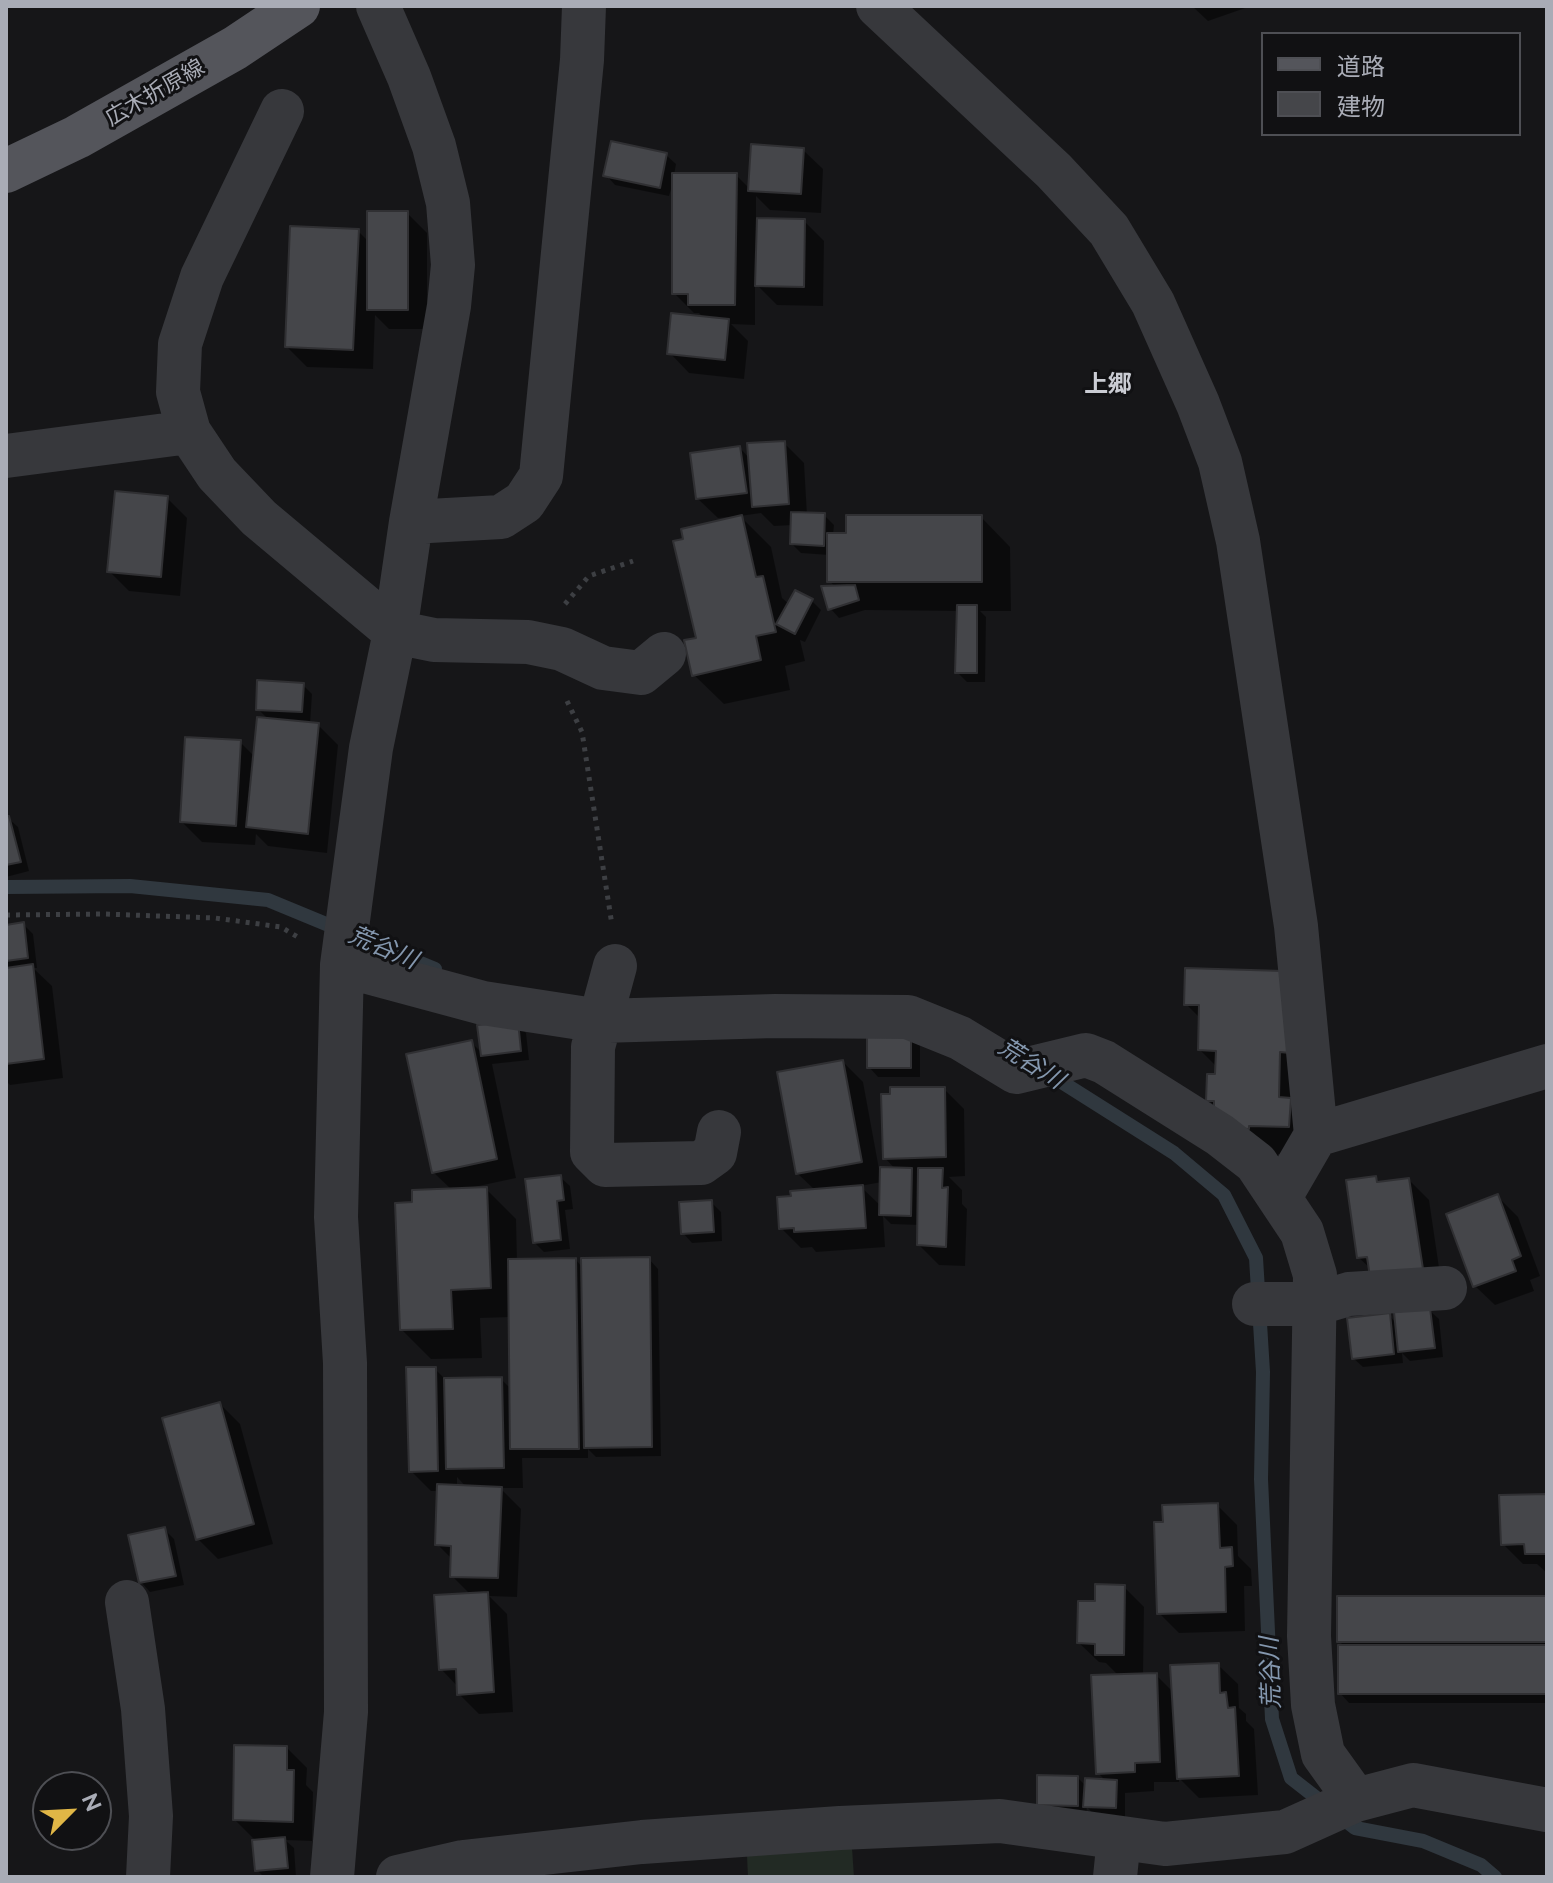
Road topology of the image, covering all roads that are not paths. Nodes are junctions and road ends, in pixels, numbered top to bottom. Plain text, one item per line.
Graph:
1 (298, 6) edge
2 (378, 6) edge
3 (584, 6) edge
4 (878, 6) edge
5 (282, 111) dead end
6 (6, 171) edge
7 (189, 432) junction
8 (6, 456) edge
9 (411, 522) junction
10 (395, 632) junction
11 (664, 654) dead end
12 (342, 965) junction
13 (615, 966) road end
14 (600, 1021) junction
15 (1544, 1078) edge
16 (719, 1132) dead end
17 (1316, 1135) junction
18 (1280, 1197) junction
19 (1445, 1288) dead end
20 (1254, 1304) dead end
21 (1315, 1304) junction
22 (127, 1602) dead end
23 (1356, 1800) junction
24 (1547, 1810) edge
25 (1117, 1858) edge
26 (148, 1877) edge
27 (332, 1877) edge
28 (398, 1877) edge

1 - 6 main road, 広木折原線
2 - 9 street
3 - 9 street
4 - 17 street
5 - 7 street
7 - 8 street
7 - 10 street
9 - 10 street
10 - 11 street
10 - 12 street
12 - 14 street
12 - 27 street
13 - 14 street
14 - 16 street
14 - 18 street
15 - 17 street
17 - 18 street
18 - 21 street
19 - 21 street
20 - 21 street
21 - 23 street
22 - 26 street
23 - 24 street
23 - 25 street
25 - 28 street

